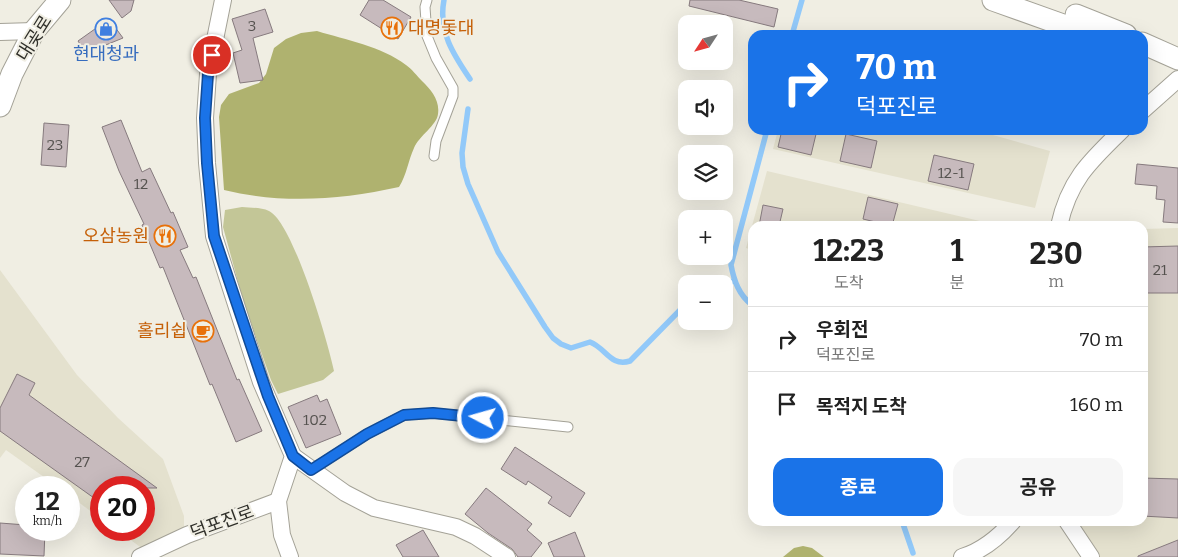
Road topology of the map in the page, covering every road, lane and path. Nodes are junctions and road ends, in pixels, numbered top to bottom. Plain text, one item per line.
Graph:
1 (60, 0) edge
2 (224, 0) edge
3 (427, 0) edge
4 (993, 0) edge
5 (1036, 0) edge
6 (1077, 30) edge
7 (1113, 30) edge
8 (34, 31) junction
9 (0, 32) edge
10 (1148, 46) edge
11 (1148, 53) edge
12 (1178, 61) edge
13 (1178, 79) edge
14 (0, 106) edge
15 (1148, 106) edge
16 (1117, 135) edge
17 (434, 156) dead end
18 (1060, 221) edge
19 (568, 427) dead end
20 (293, 456) junction
21 (311, 470) junction
22 (278, 501) junction
23 (1008, 526) edge
24 (1070, 526) edge
25 (140, 557) edge
26 (290, 557) edge
27 (507, 557) edge
28 (962, 557) edge
29 (1091, 557) edge

1 - 8 street, 대곶로
2 - 20 street
3 - 17 lane
4 - 6 street
5 - 7 street
8 - 9 street
8 - 14 street, 대곶로
10 - 12 street
11 - 12 street
13 - 15 street
16 - 18 street
19 - 21 lane
20 - 21 street
20 - 22 street, 덕포진로
21 - 27 street
22 - 25 street, 덕포진로
22 - 26 street, 덕포진로
23 - 28 street
24 - 29 street

